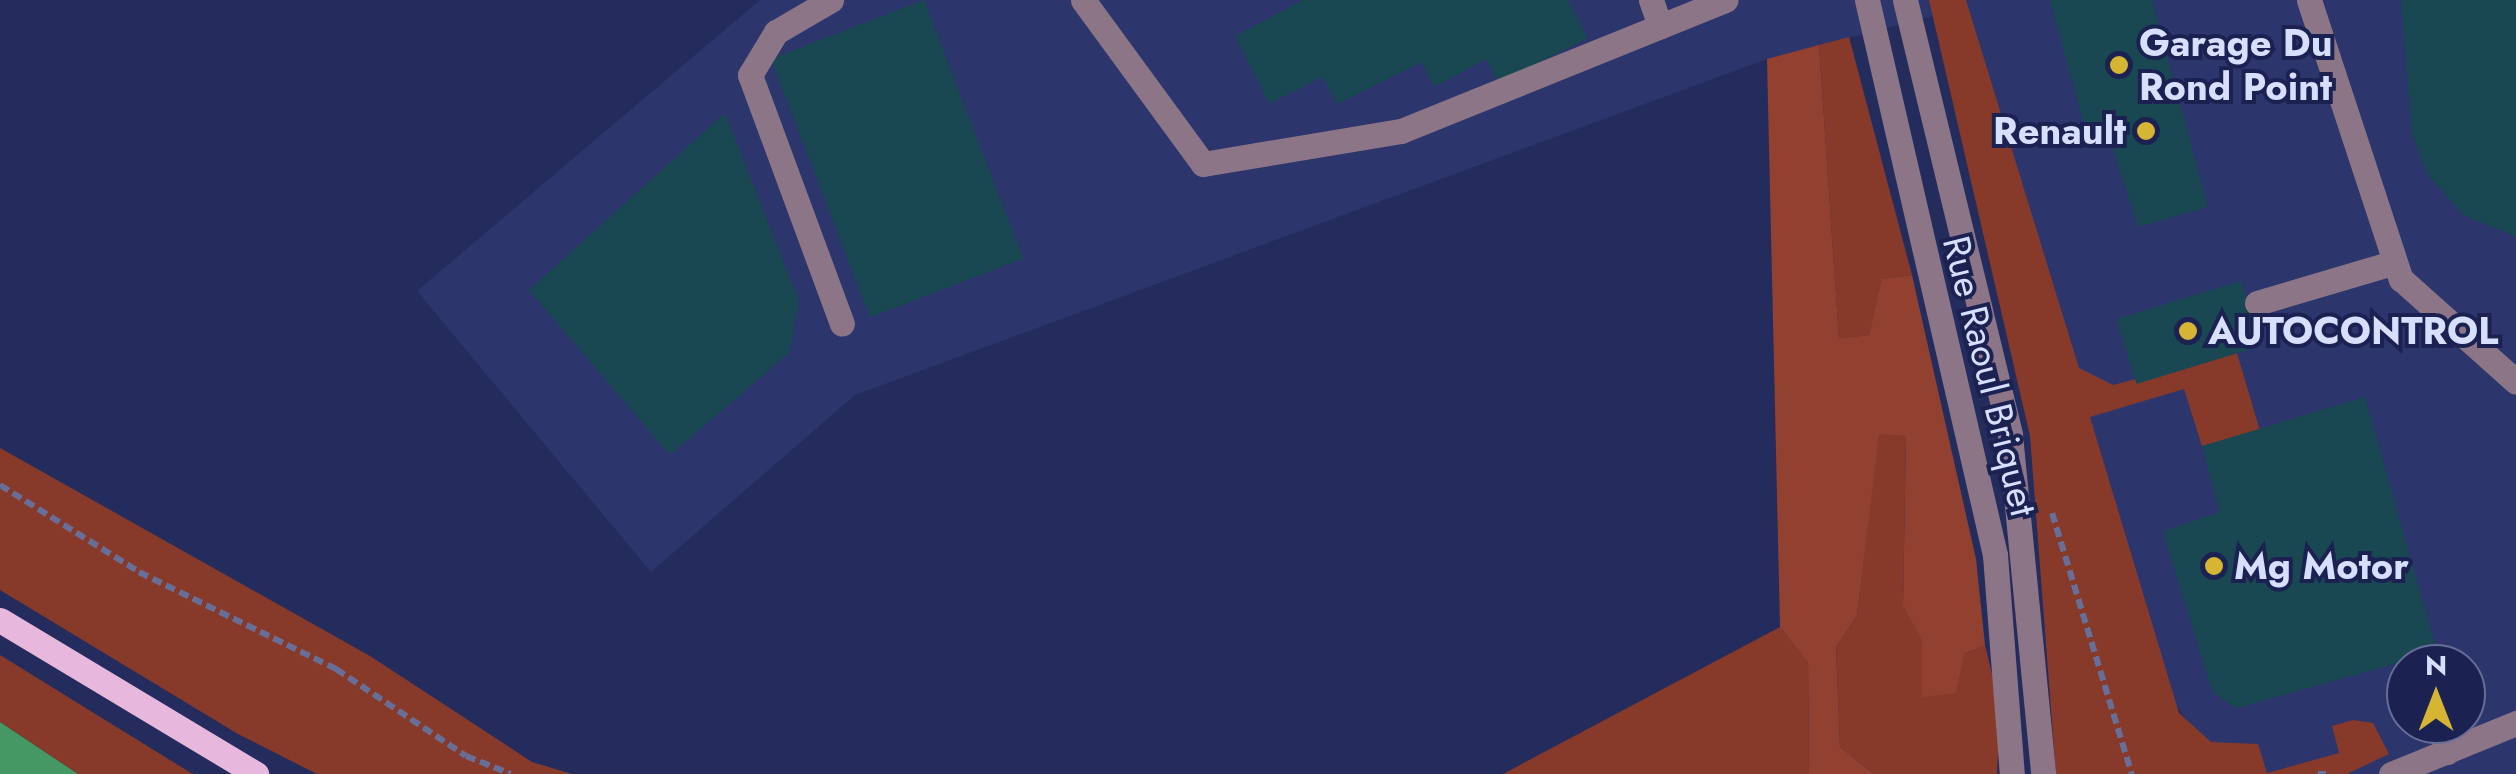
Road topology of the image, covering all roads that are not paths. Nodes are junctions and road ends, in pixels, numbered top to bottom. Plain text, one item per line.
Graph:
1 (831, 0) edge
2 (1083, 0) edge
3 (1650, 0) edge
4 (1726, 0) edge
5 (1867, 0) edge
6 (2309, 0) edge
7 (1902, 1) edge
8 (1660, 26) junction
9 (2392, 264) junction
10 (2257, 302) dead end
11 (842, 324) dead end
12 (2516, 382) edge
13 (0, 620) edge
14 (2516, 723) edge
15 (2445, 744) edge
16 (2447, 752) junction
17 (256, 774) edge
18 (2012, 774) edge
19 (2043, 774) edge
20 (2391, 774) edge

1 - 11 street
2 - 8 street
3 - 8 street
4 - 8 street
5 - 18 street, Rue Raoul Briquet
6 - 9 street
7 - 19 street, Rue Raoul Briquet
9 - 10 street
9 - 12 street
13 - 17 main road
14 - 16 street
15 - 16 street
16 - 20 street

